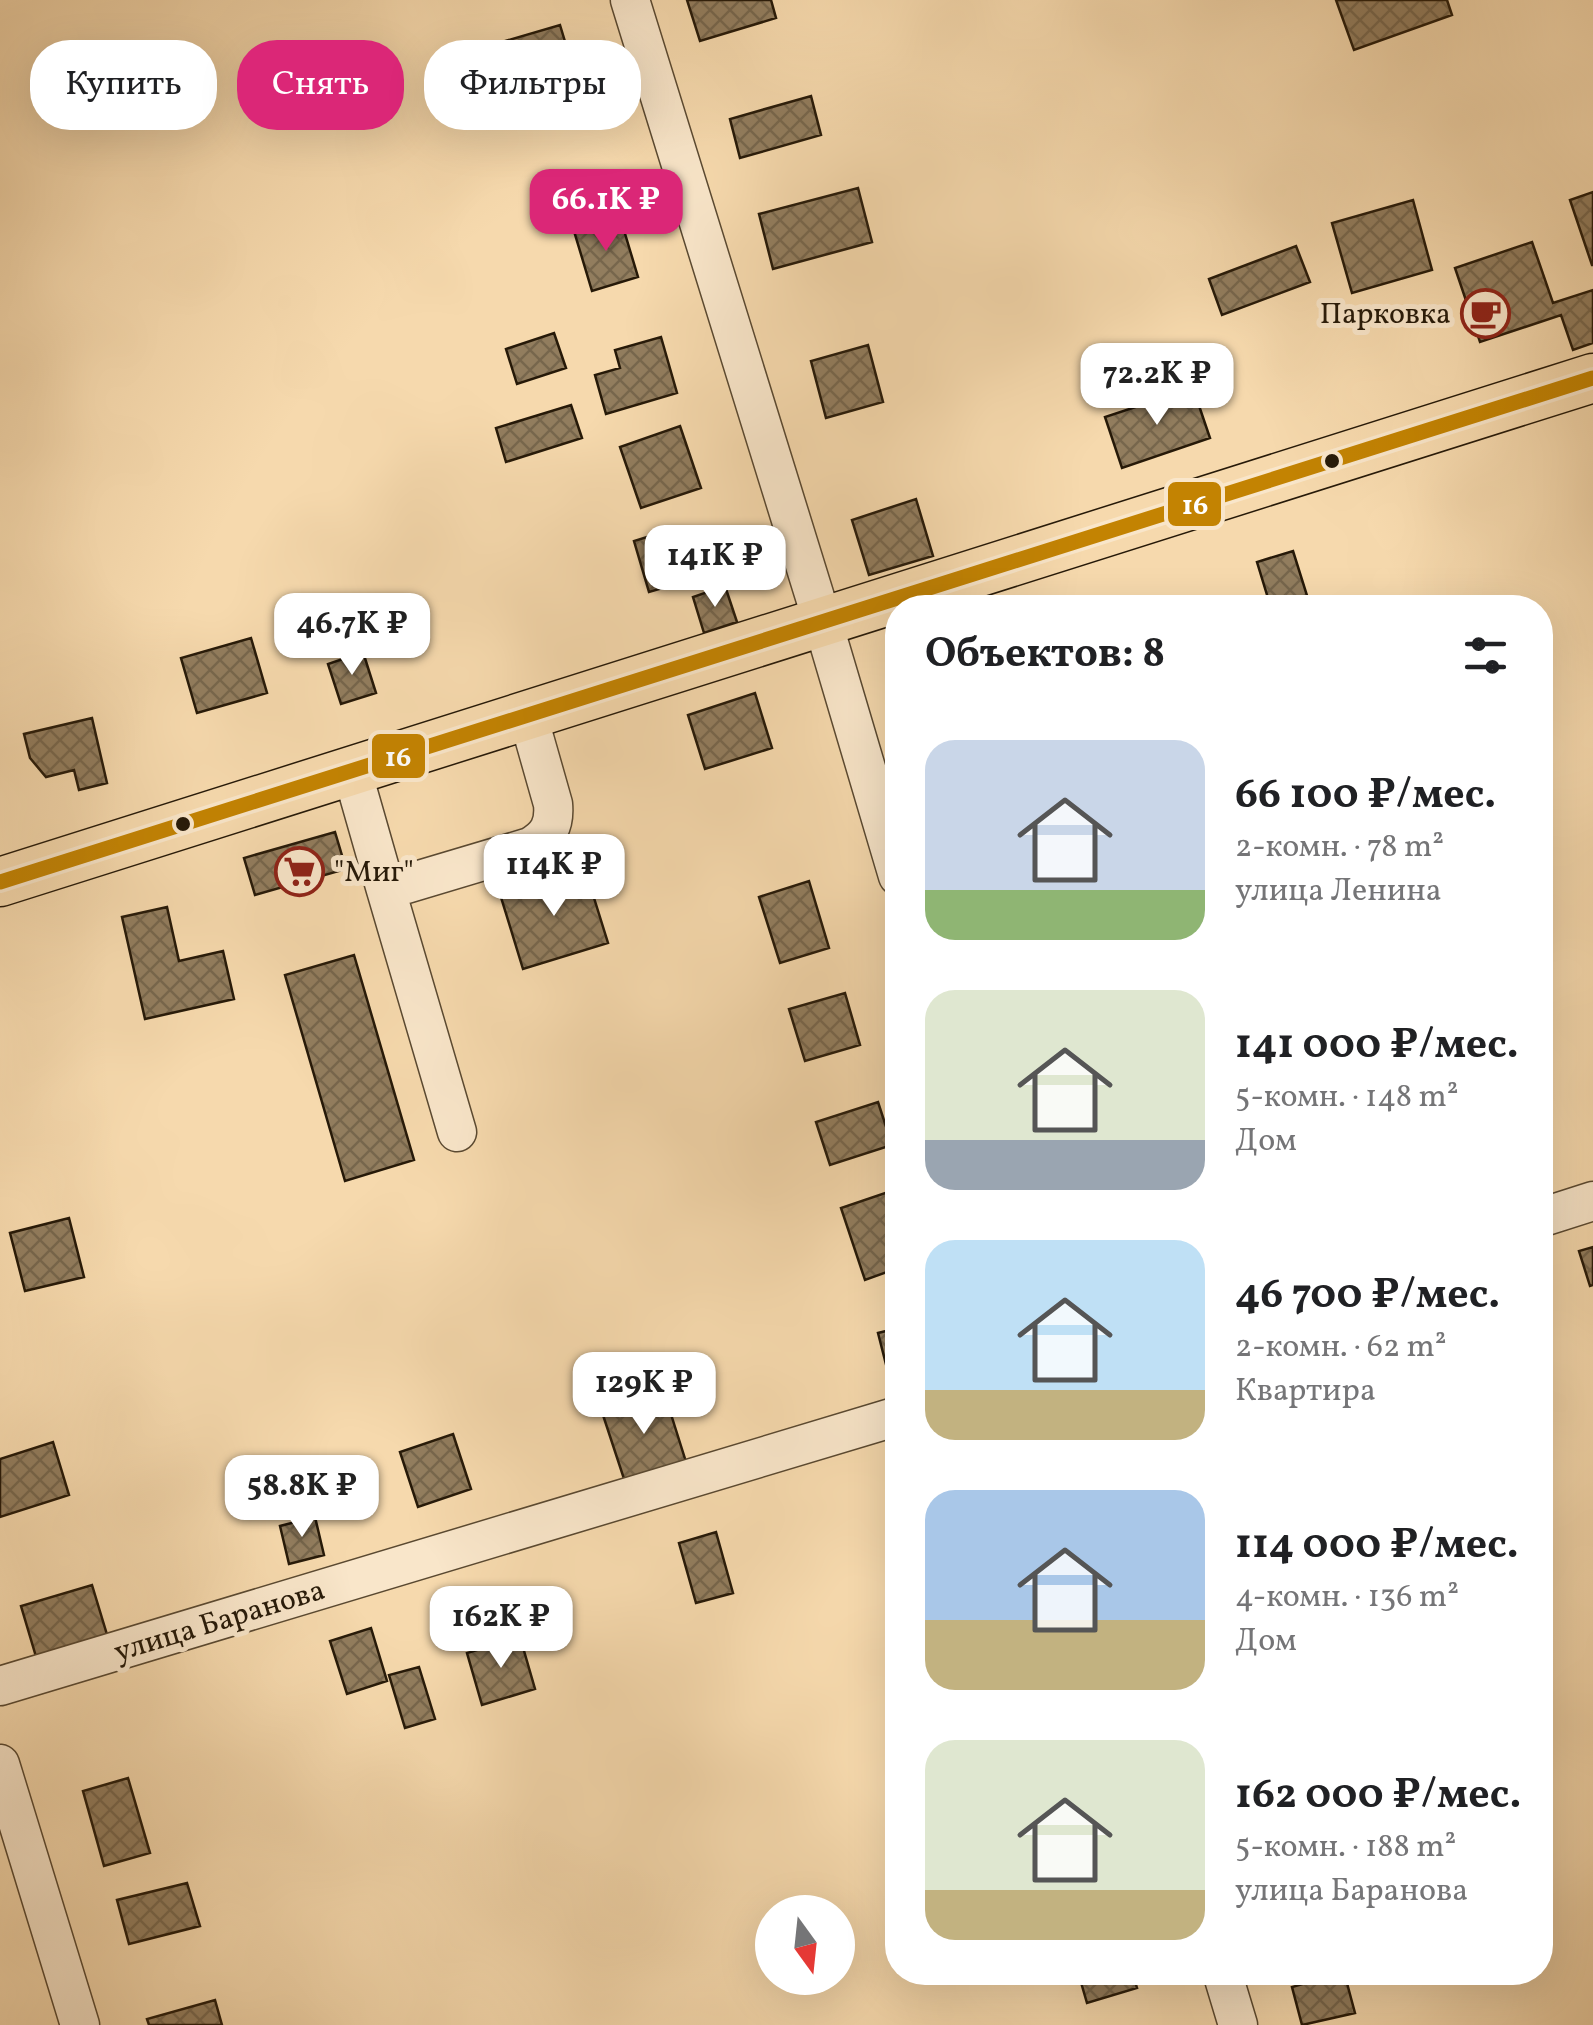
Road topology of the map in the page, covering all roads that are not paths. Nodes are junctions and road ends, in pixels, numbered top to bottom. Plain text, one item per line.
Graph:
1 (630, 0) edge
2 (1593, 378) edge
3 (908, 595) edge
4 (885, 602) edge
5 (823, 622) junction
6 (528, 716) junction
7 (352, 771) junction
8 (885, 832) edge
9 (0, 882) edge
10 (386, 890) junction
11 (457, 1132) dead end
12 (1593, 1202) edge
13 (1553, 1214) edge
14 (885, 1420) edge
15 (0, 1686) edge
16 (0, 1764) edge
17 (1226, 1985) edge
18 (80, 2025) edge
19 (1238, 2025) edge

1 - 5 street
2 - 3 main road
4 - 5 main road
5 - 6 main road
5 - 8 street
6 - 7 main road
6 - 10 street
7 - 9 main road
7 - 10 street
10 - 11 street
12 - 13 street
14 - 15 street, улица Баранова
16 - 18 street
17 - 19 street

